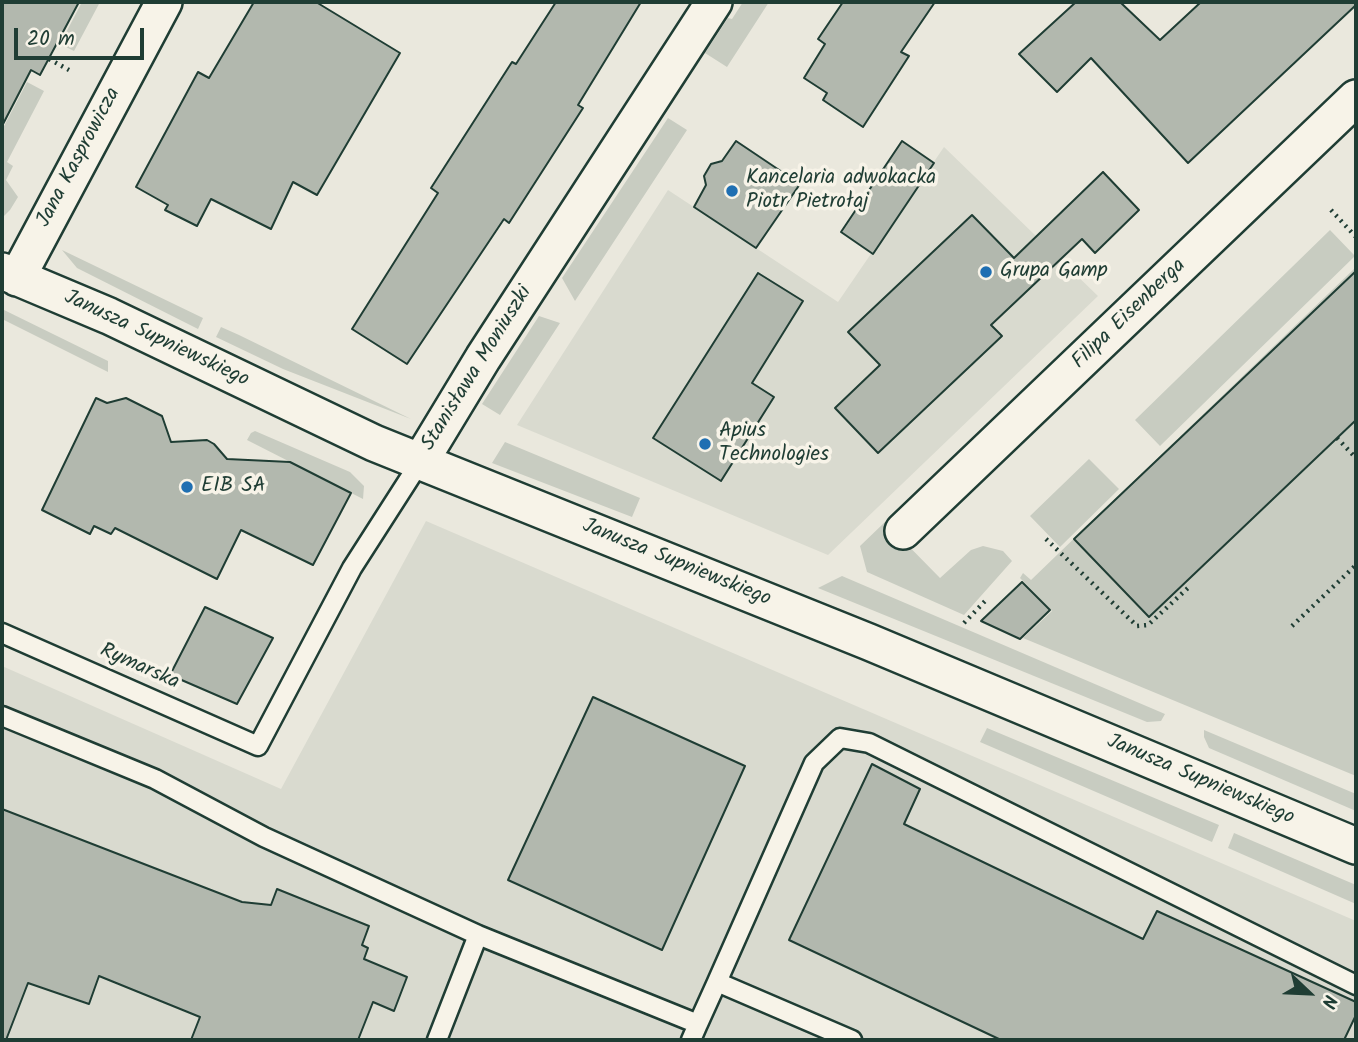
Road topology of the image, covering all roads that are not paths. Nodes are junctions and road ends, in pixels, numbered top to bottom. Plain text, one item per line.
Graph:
1 (164, 2) edge
2 (714, 2) edge
3 (1356, 98) edge
4 (9, 275) edge
5 (420, 462) junction
6 (903, 531) dead end
7 (2, 633) edge
8 (2, 716) edge
9 (258, 746) joint
10 (1356, 846) edge
11 (478, 935) junction
12 (717, 982) junction
13 (1356, 985) edge
14 (695, 1032) edge
15 (437, 1040) edge
16 (852, 1040) edge

1 - 4 street, Jana Kasprowicza
2 - 5 street, Stanisława Moniuszki
3 - 6 street, Filipa Eisenberga
4 - 5 street, Janusza Supniewskiego
5 - 9 lane, Stanisława Moniuszki
5 - 10 street, Janusza Supniewskiego
7 - 9 lane, Rymarska
8 - 11 lane
11 - 14 lane
11 - 15 lane
12 - 13 lane
12 - 14 lane
12 - 16 lane

